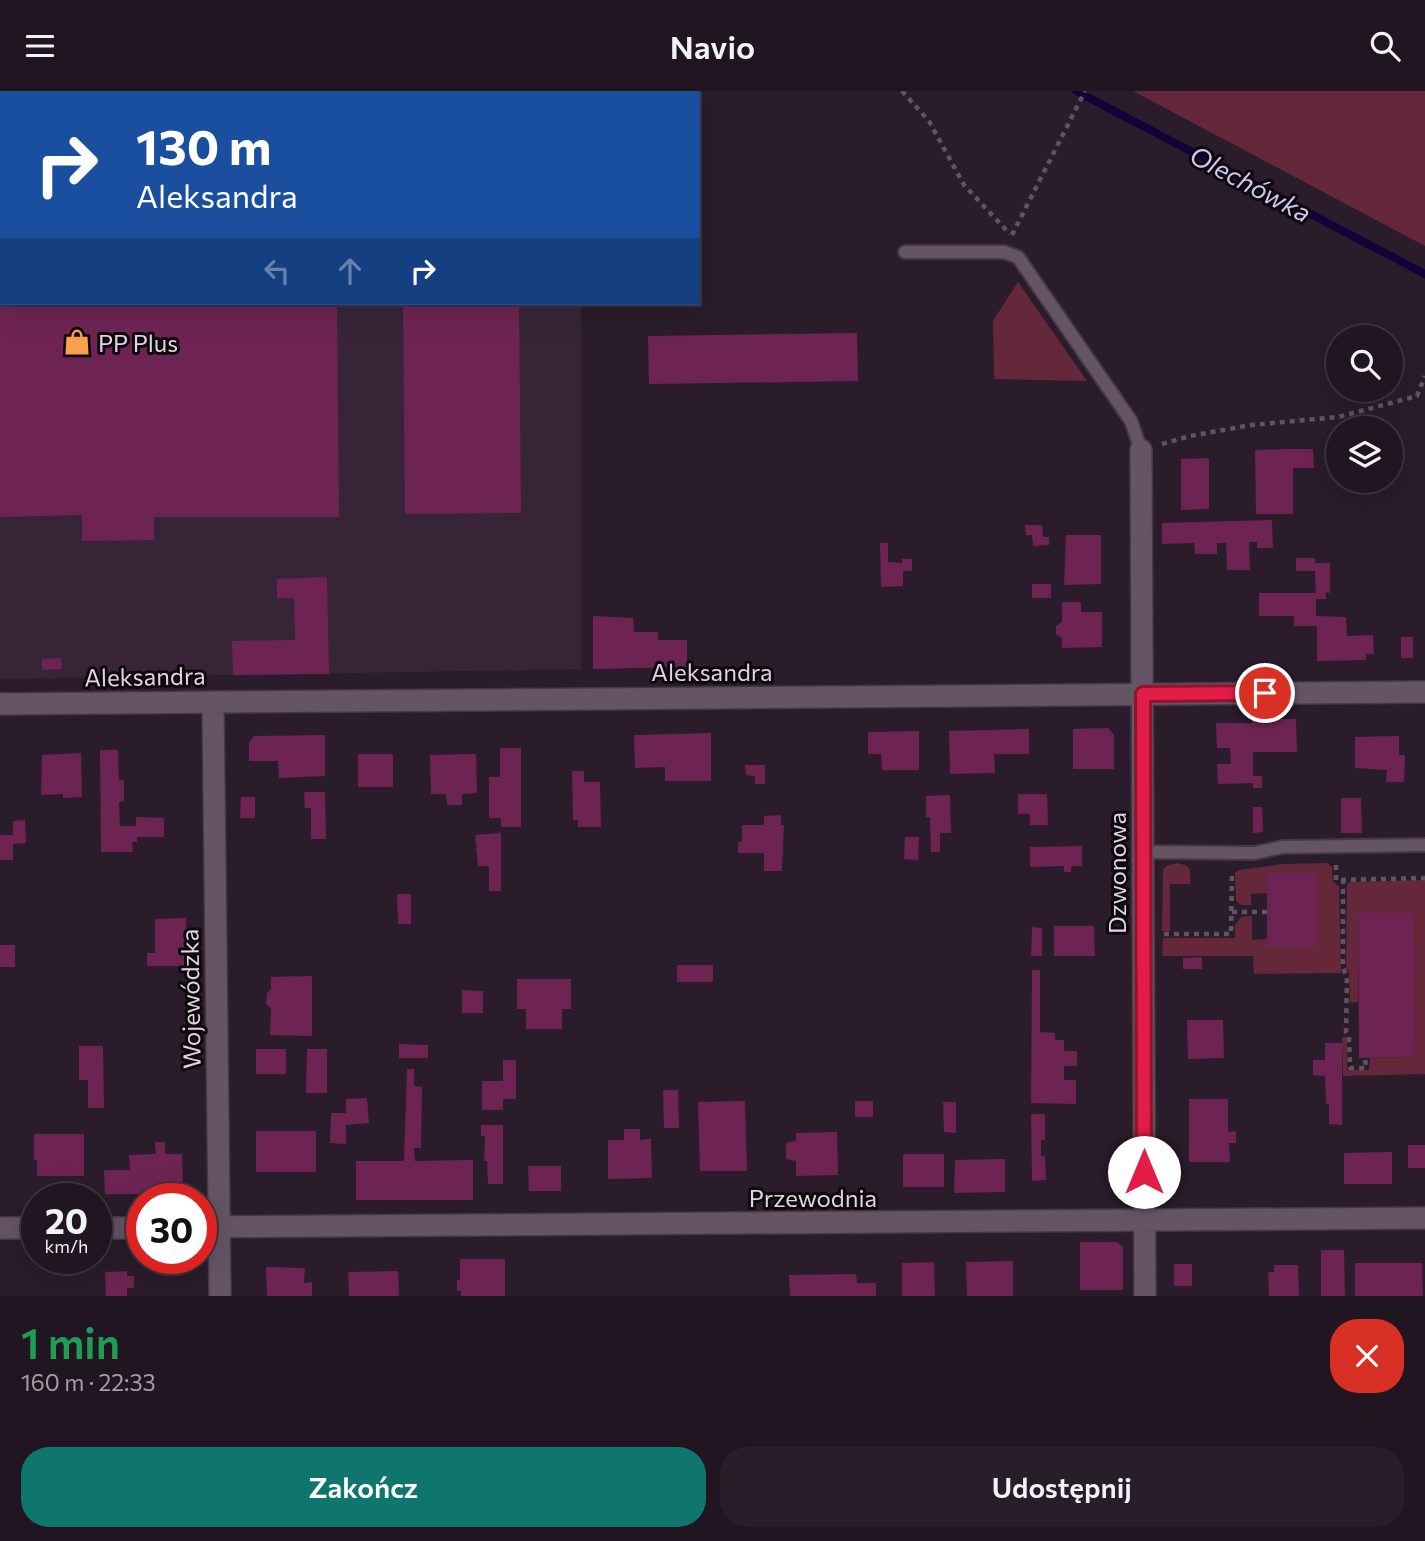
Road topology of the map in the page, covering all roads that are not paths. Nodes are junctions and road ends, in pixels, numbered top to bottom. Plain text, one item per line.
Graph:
1 (905, 252) dead end
2 (1141, 450) joint
3 (1425, 692) edge
4 (1143, 694) junction
5 (213, 702) junction
6 (0, 704) edge
7 (1425, 845) edge
8 (1142, 852) junction
9 (211, 1183) edge
10 (1425, 1218) edge
11 (1144, 1221) junction
12 (217, 1227) edge
13 (0, 1228) edge
14 (21, 1228) edge
15 (217, 1273) edge
16 (220, 1296) edge
17 (1145, 1296) edge

1 - 2 lane
2 - 4 street, Dzwonowa
3 - 4 street, Aleksandra
4 - 5 street, Aleksandra
4 - 8 street, Dzwonowa
5 - 6 street, Aleksandra
5 - 9 street, Wojewódzka
7 - 8 lane
8 - 11 street, Dzwonowa
10 - 11 street, Przewodnia
11 - 12 street, Przewodnia
11 - 17 street, Dzwonowa
13 - 14 street
15 - 16 street, Wojewódzka

